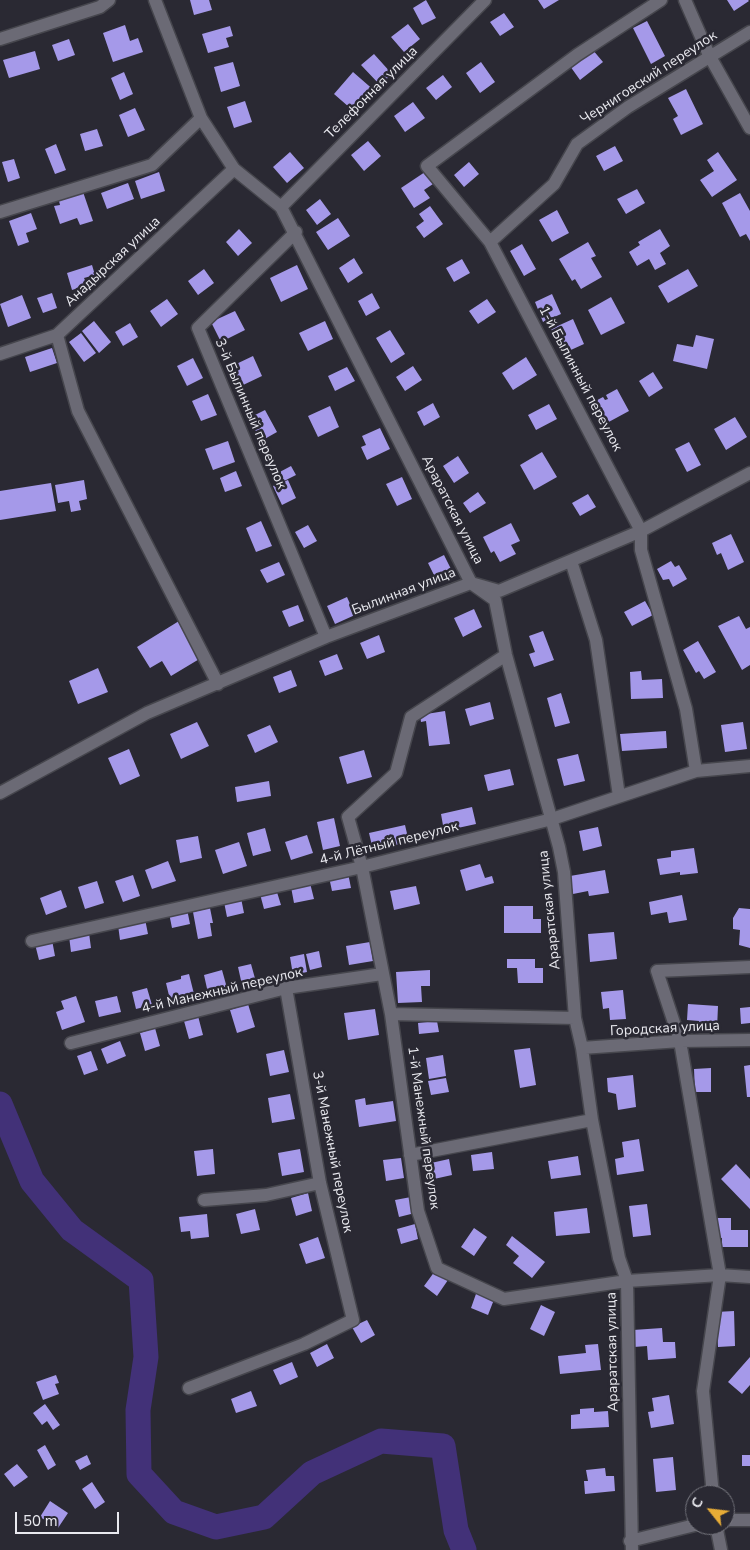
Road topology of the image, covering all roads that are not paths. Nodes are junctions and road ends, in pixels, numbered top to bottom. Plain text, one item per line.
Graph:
1 (109, 0) edge
2 (155, 0) edge
3 (485, 0) edge
4 (661, 0) edge
5 (685, 0) edge
6 (750, 32) edge
7 (0, 39) edge
8 (710, 55) junction
9 (202, 118) junction
10 (750, 128) edge
11 (234, 169) junction
12 (281, 207) junction
13 (0, 212) edge
14 (296, 232) junction
15 (490, 242) junction
16 (57, 335) junction
17 (0, 354) edge
18 (750, 473) edge
19 (642, 531) junction
20 (571, 561) junction
21 (471, 582) junction
22 (326, 637) junction
23 (506, 655) junction
24 (218, 684) junction
25 (750, 766) edge
26 (696, 771) junction
27 (0, 793) edge
28 (619, 796) junction
29 (552, 819) junction
30 (362, 867) junction
31 (32, 941) dead end
32 (750, 967) edge
33 (382, 974) junction
34 (286, 988) junction
35 (391, 1014) junction
36 (575, 1018) junction
37 (750, 1040) edge
38 (680, 1041) junction
39 (71, 1043) dead end
40 (582, 1048) junction
41 (592, 1120) junction
42 (410, 1155) junction
43 (320, 1183) junction
44 (204, 1200) dead end
45 (720, 1275) junction
46 (750, 1277) edge
47 (627, 1281) junction
48 (189, 1388) dead end
49 (712, 1485) edge
50 (735, 1520) edge
51 (750, 1520) edge
52 (685, 1528) edge
53 (718, 1535) edge
54 (631, 1545) edge
55 (721, 1550) edge

1 - 7 street
2 - 9 street
3 - 12 street, Телефонная улица
4 - 15 street, 1-й Былинный переулок
5 - 8 street
6 - 8 street, Черниговский переулок
8 - 10 street
8 - 15 street, Черниговский переулок
9 - 11 street
9 - 13 street
11 - 12 street
11 - 16 street, Анадырская улица
12 - 14 street, Араратская улица
14 - 21 street, Араратская улица
14 - 22 street, 3-й Былинный переулок
15 - 19 street, 1-й Былинный переулок
16 - 17 street, Анадырская улица
16 - 24 street
18 - 19 street, Былинная улица
19 - 20 street, Былинная улица
19 - 26 street
20 - 21 street, Былинная улица
20 - 28 street
21 - 22 street, Былинная улица
21 - 23 street, Араратская улица
22 - 24 street, Былинная улица
23 - 29 street, Араратская улица
23 - 30 street, 1-й Манежный переулок
24 - 27 street, Былинная улица
25 - 26 street, 4-й Лётный переулок
26 - 28 street, 4-й Лётный переулок
28 - 29 street, 4-й Лётный переулок
29 - 30 street, 4-й Лётный переулок
29 - 36 street, Араратская улица
30 - 31 street, 4-й Лётный переулок
30 - 33 street, 1-й Манежный переулок
32 - 38 street
33 - 34 street, 4-й Манежный переулок
33 - 35 street, 1-й Манежный переулок
34 - 39 street, 4-й Манежный переулок
34 - 43 street, 3-й Манежный переулок
35 - 36 street
35 - 42 street, 1-й Манежный переулок
36 - 40 street, Араратская улица
37 - 38 street, Городская улица
38 - 40 street, Городская улица
38 - 45 street
40 - 41 street, Араратская улица
41 - 42 street
41 - 47 street, Араратская улица
42 - 47 street, 1-й Манежный переулок
43 - 44 street
43 - 48 street, 3-й Манежный переулок
45 - 46 street, 1-й Манежный переулок
45 - 47 street, 1-й Манежный переулок
45 - 49 street
47 - 54 street, Араратская улица
50 - 51 street
52 - 54 street
53 - 55 street

